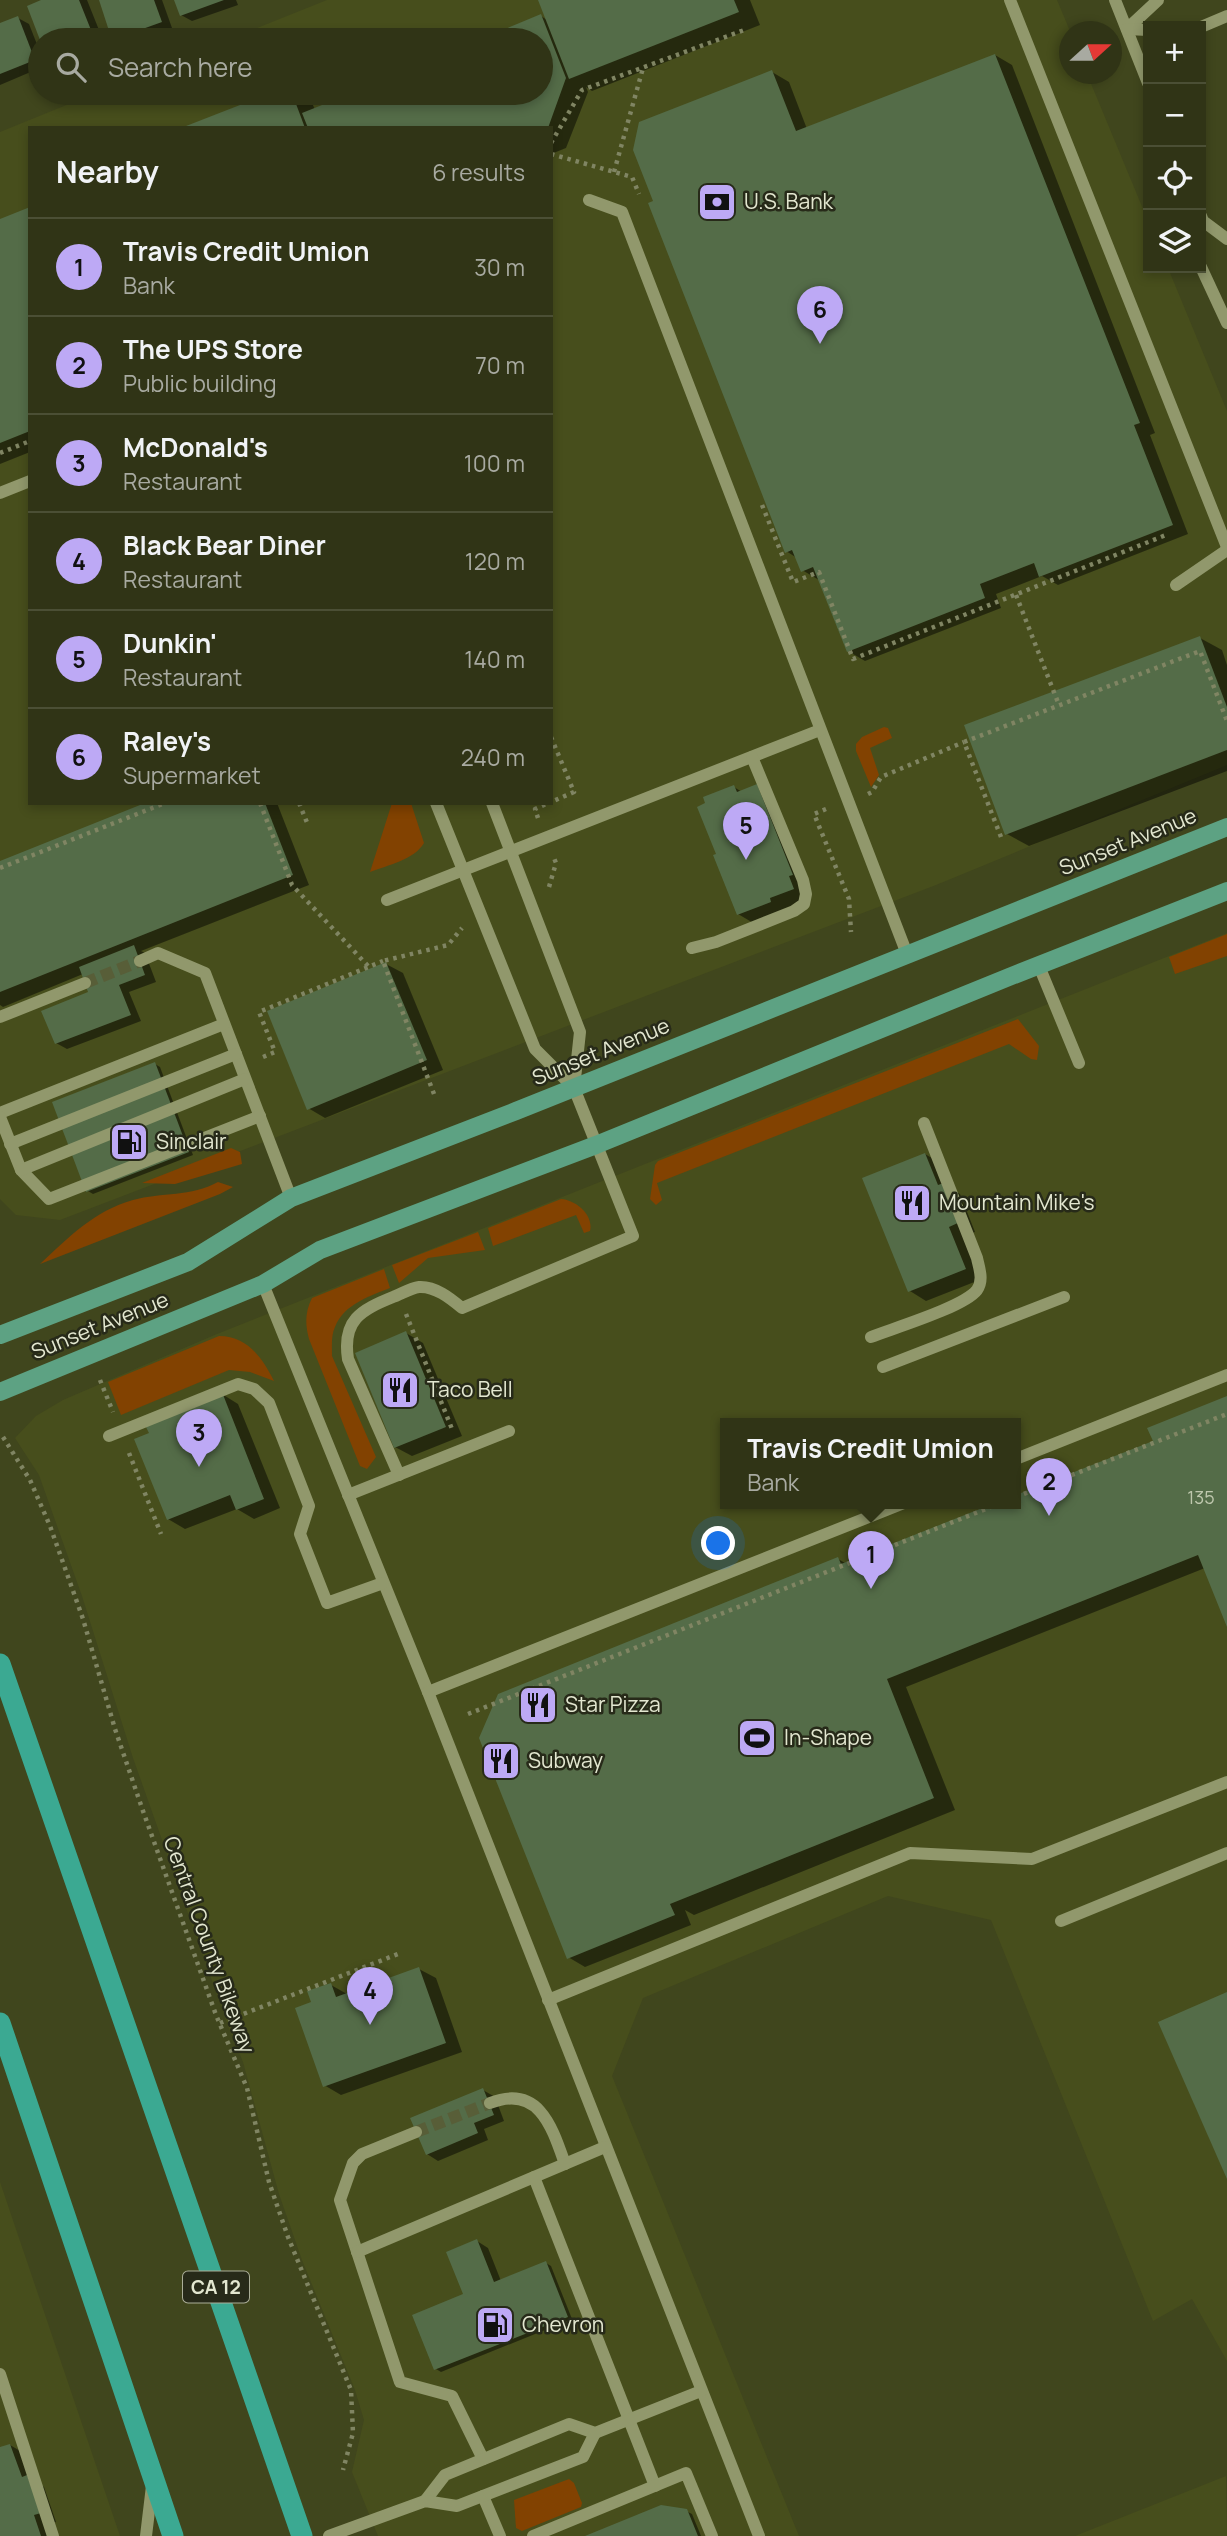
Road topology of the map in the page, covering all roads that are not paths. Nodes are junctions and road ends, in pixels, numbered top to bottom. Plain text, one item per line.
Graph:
1 (1010, 0) edge
2 (1115, 0) edge
3 (1158, 0) edge
4 (1227, 16) edge
5 (1206, 25) edge
6 (1127, 29) junction
7 (1143, 30) edge
8 (1143, 70) edge
9 (589, 200) dead end
10 (1206, 225) edge
11 (1227, 239) edge
12 (1204, 273) edge
13 (1227, 323) edge
14 (28, 482) edge
15 (0, 493) edge
16 (1227, 548) edge
17 (1176, 585) dead end
18 (820, 730) junction
19 (752, 757) junction
20 (437, 805) edge
21 (493, 805) edge
22 (1227, 827) edge
23 (510, 851) junction
24 (463, 870) junction
25 (1227, 891) edge
26 (387, 900) dead end
27 (692, 948) dead end
28 (907, 954) junction
29 (140, 961) tunnel mouth
30 (1039, 965) junction
31 (85, 983) tunnel mouth
32 (0, 1017) edge
33 (224, 1024) junction
34 (236, 1054) junction
35 (1079, 1063) dead end
36 (245, 1079) junction
37 (574, 1088) junction
38 (0, 1115) edge
39 (260, 1116) junction
40 (925, 1123) dead end
41 (10, 1144) junction
42 (596, 1145) junction
43 (21, 1170) junction
44 (291, 1198) junction
45 (263, 1284) junction
46 (1064, 1297) dead end
47 (0, 1335) edge
48 (871, 1337) dead end
49 (883, 1367) dead end
50 (1227, 1375) edge
51 (0, 1392) edge
52 (509, 1431) dead end
53 (115, 1433) road end
54 (1021, 1457) edge
55 (399, 1475) junction
56 (348, 1495) junction
57 (889, 1509) edge
58 (383, 1583) junction
59 (0, 1664) edge
60 (428, 1692) junction
61 (1227, 1782) edge
62 (1227, 1853) edge
63 (1061, 1921) dead end
64 (548, 2000) junction
65 (0, 2023) edge
66 (489, 2103) tunnel mouth
67 (416, 2132) tunnel mouth
68 (605, 2147) junction
69 (565, 2164) junction
70 (534, 2177) junction
71 (357, 2252) junction
72 (0, 2374) edge
73 (3, 2390) edge
74 (702, 2391) junction
75 (629, 2420) junction
76 (595, 2433) junction
77 (483, 2459) junction
78 (152, 2478) junction
79 (655, 2486) junction
80 (483, 2496) junction
81 (425, 2501) junction
82 (53, 2536) edge
83 (146, 2536) edge
84 (173, 2536) edge
85 (302, 2536) edge
86 (329, 2536) edge
87 (500, 2536) edge
88 (533, 2536) edge
89 (712, 2536) edge
90 (759, 2536) edge

1 - 16 street
2 - 6 street
3 - 6 street
4 - 5 street
6 - 7 street
6 - 8 street
9 - 18 street
10 - 11 street
12 - 13 street
14 - 15 street
16 - 17 street
18 - 19 street
18 - 28 street
19 - 23 street
19 - 27 street
20 - 24 street
21 - 23 street
22 - 28 main road, Sunset Avenue
23 - 24 street
23 - 37 street
24 - 26 street
24 - 37 street
25 - 30 main road, Sunset Avenue
28 - 37 main road, Sunset Avenue
29 - 33 street
30 - 35 street
30 - 42 main road, Sunset Avenue
31 - 32 street
33 - 34 street
33 - 38 street
34 - 36 street
34 - 41 street
36 - 39 street
36 - 43 street
37 - 42 street
37 - 44 main road, Sunset Avenue
38 - 41 street
39 - 43 street
39 - 44 street
40 - 48 street
41 - 43 street
42 - 45 main road, Sunset Avenue
42 - 55 street
44 - 47 main road, Sunset Avenue
45 - 51 main road, Sunset Avenue
45 - 56 street
46 - 49 street
50 - 54 street
52 - 55 street
53 - 58 street
55 - 56 street
56 - 58 street
57 - 60 street
58 - 60 street
59 - 85 highway, CA 12
60 - 64 street
61 - 64 street
62 - 63 street
64 - 68 street
65 - 78 highway
66 - 69 street
67 - 71 street
68 - 69 street
68 - 74 street
69 - 70 street
70 - 71 street
70 - 75 street
71 - 77 street
72 - 73 street
73 - 82 street
74 - 75 street
74 - 90 street
75 - 76 street
75 - 79 street
76 - 77 street
76 - 80 street
77 - 81 street
78 - 83 street
78 - 84 highway
79 - 88 street
79 - 89 street
80 - 81 street
80 - 87 street
81 - 86 street

